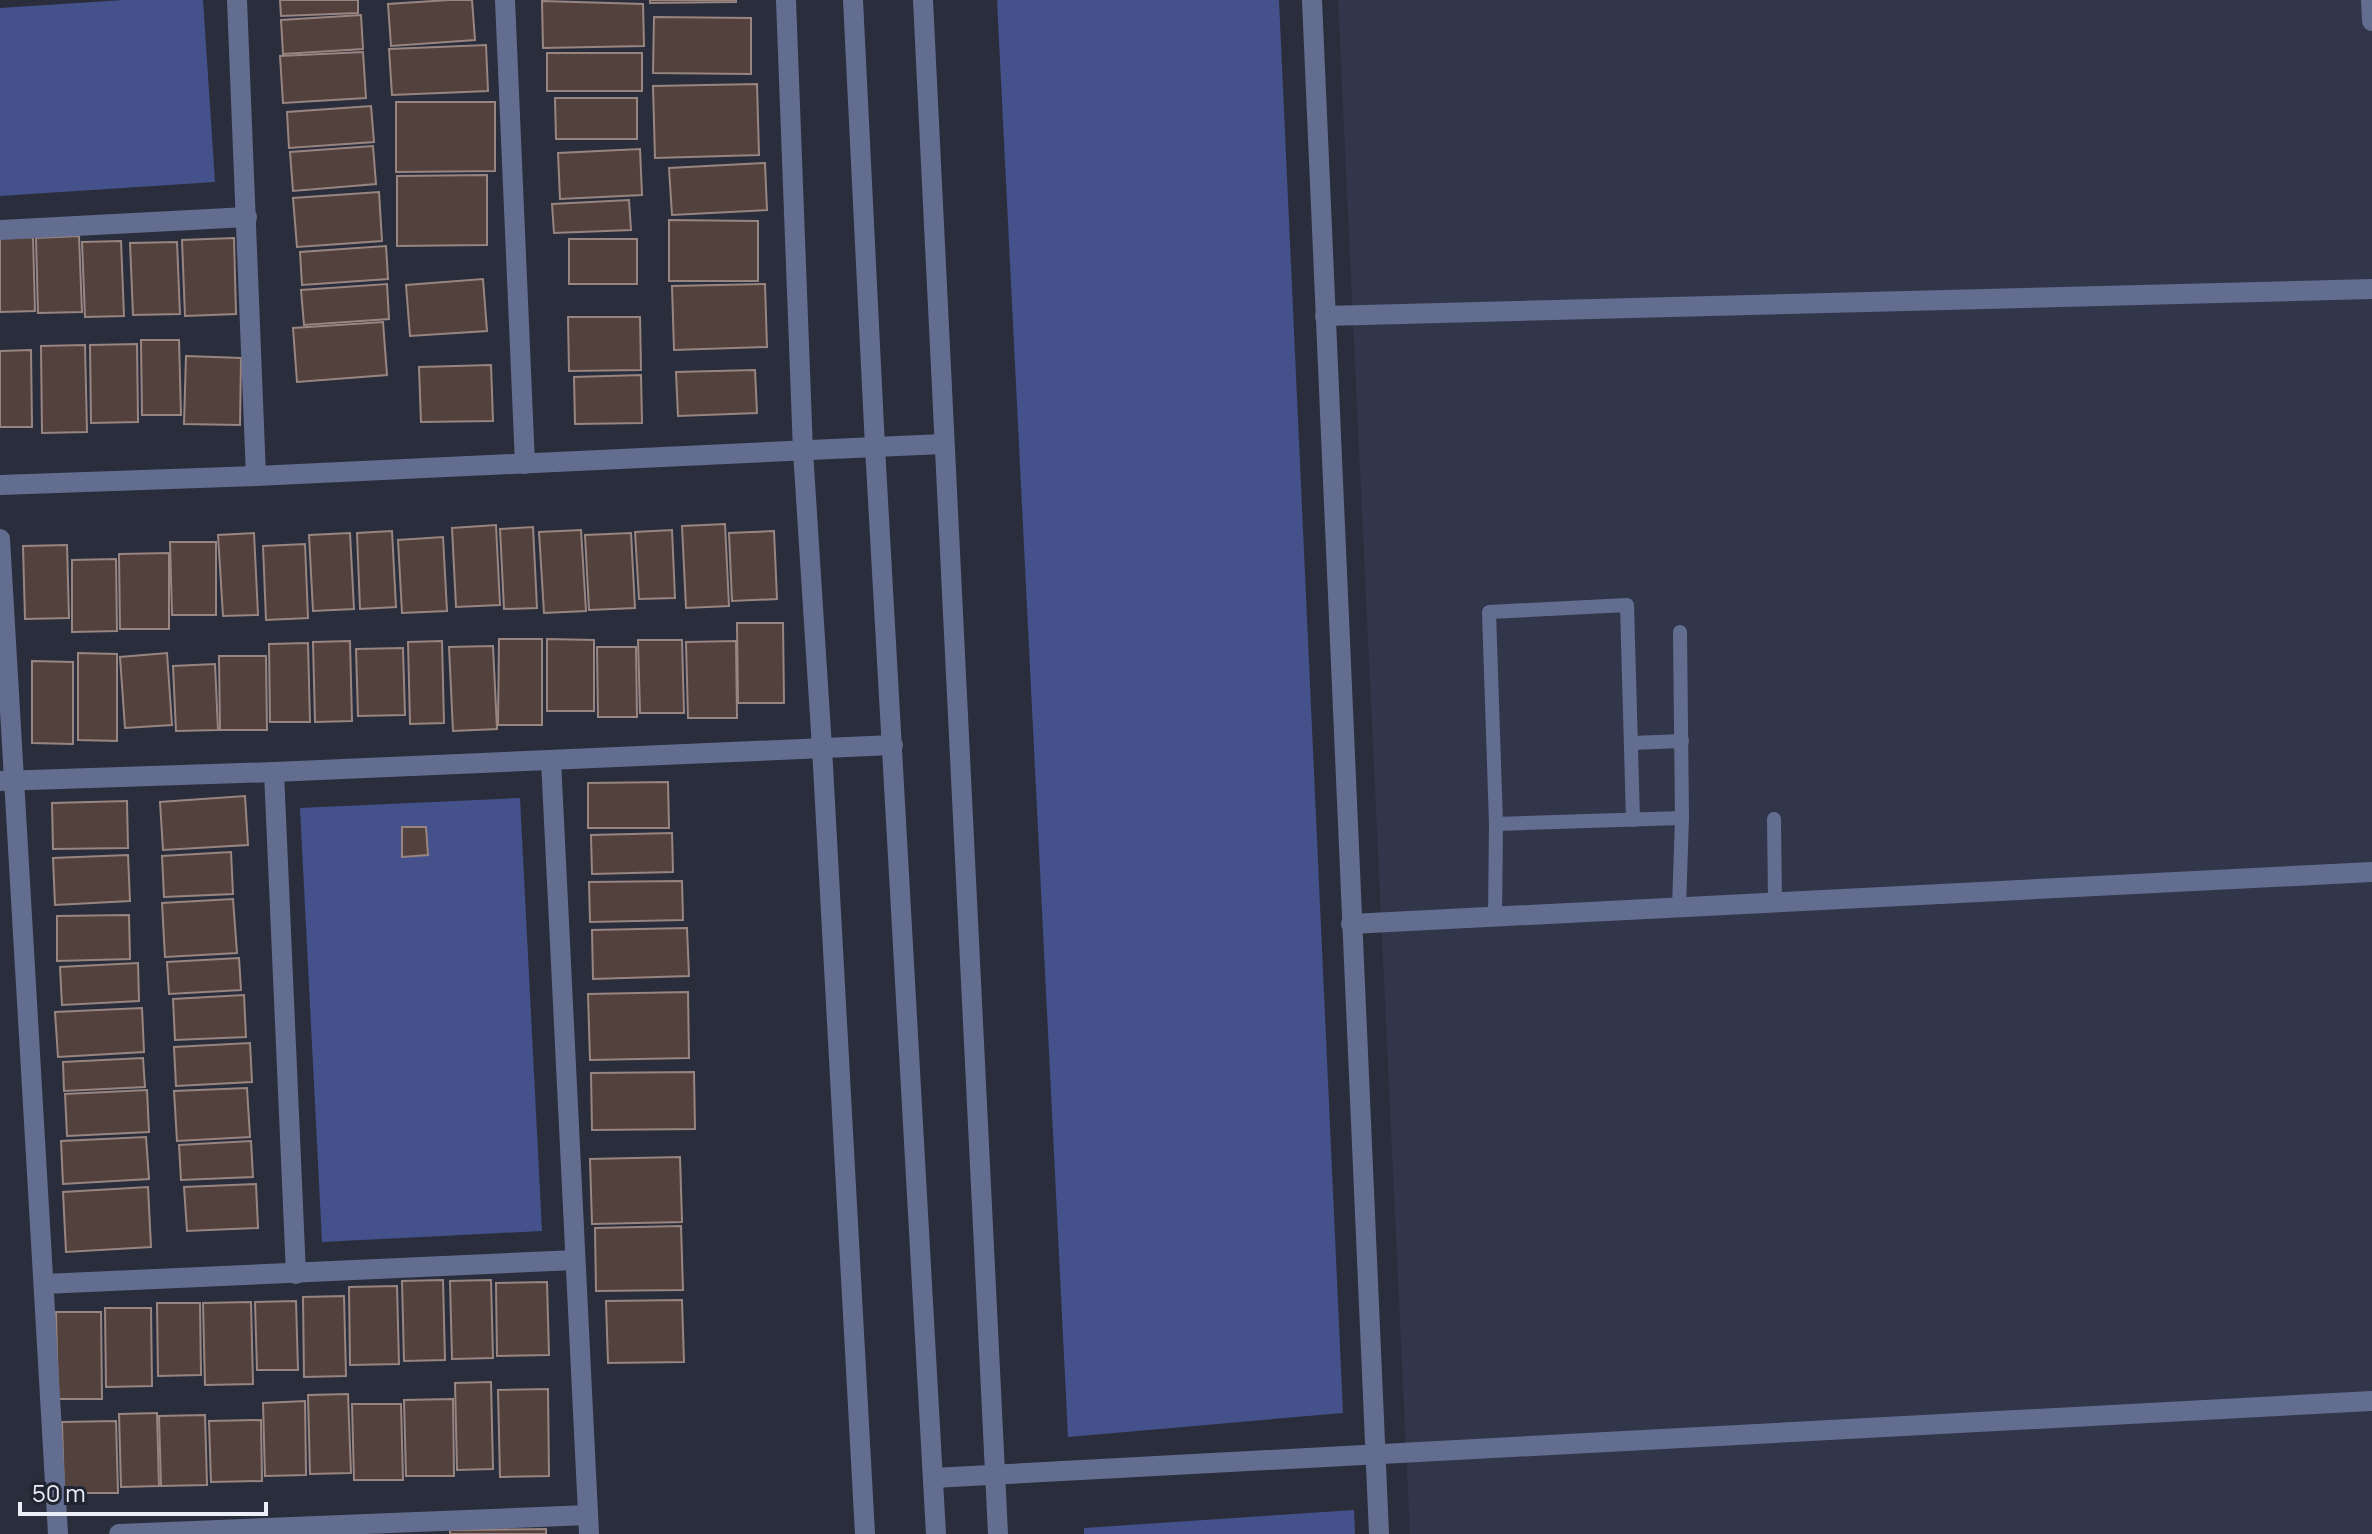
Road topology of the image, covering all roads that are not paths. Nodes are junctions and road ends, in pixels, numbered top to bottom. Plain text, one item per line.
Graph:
1 (237, 0) edge
2 (505, 0) edge
3 (786, 0) edge
4 (853, 0) edge
5 (923, 0) edge
6 (1312, 0) edge
7 (2371, 0) edge
8 (2372, 21) edge
9 (247, 217) junction
10 (0, 230) edge
11 (2372, 289) edge
12 (1325, 316) junction
13 (943, 444) junction
14 (875, 447) junction
15 (803, 451) junction
16 (525, 464) junction
17 (256, 476) junction
18 (0, 485) edge
19 (0, 539) edge
20 (1680, 632) dead end
21 (1682, 741) junction
22 (1632, 743) junction
23 (893, 745) junction
24 (822, 748) junction
25 (551, 760) junction
26 (274, 772) junction
27 (8, 780) edge
28 (1682, 818) junction
29 (1774, 819) dead end
30 (1633, 820) junction
31 (1496, 824) junction
32 (2372, 872) edge
33 (1775, 901) junction
34 (1679, 907) junction
35 (1495, 917) junction
36 (1351, 924) junction
37 (575, 1260) junction
38 (296, 1274) junction
39 (44, 1284) junction
40 (2372, 1401) edge
41 (1375, 1455) junction
42 (996, 1475) junction
43 (933, 1478) junction
44 (588, 1525) edge
45 (319, 1531) edge
46 (58, 1534) edge
47 (119, 1534) edge
48 (865, 1534) edge
49 (936, 1534) edge
50 (998, 1534) edge
51 (1379, 1534) edge

1 - 9 street
2 - 16 street
3 - 15 street
4 - 14 street
5 - 13 street
6 - 12 street
7 - 8 street
9 - 10 street
9 - 17 street
11 - 12 street
12 - 36 street
13 - 14 street
13 - 42 street
14 - 15 street
14 - 23 street
15 - 16 street
15 - 24 street
16 - 17 street
17 - 18 street
19 - 27 street
20 - 21 lane
21 - 22 lane
21 - 28 lane
22 - 30 lane
22 - 31 lane
23 - 24 street
23 - 43 street
24 - 25 street
24 - 48 street
25 - 26 street
25 - 37 street
26 - 27 street
26 - 38 street
27 - 39 street
28 - 30 lane
28 - 34 lane
29 - 33 lane
30 - 31 lane
31 - 35 lane
32 - 33 street
33 - 34 street
34 - 35 street
35 - 36 street
36 - 41 street
37 - 38 street
37 - 44 street
38 - 39 street
39 - 46 street
40 - 41 street
41 - 42 street
41 - 51 street
42 - 43 street
42 - 50 street
43 - 49 street
44 - 45 street
45 - 47 street

